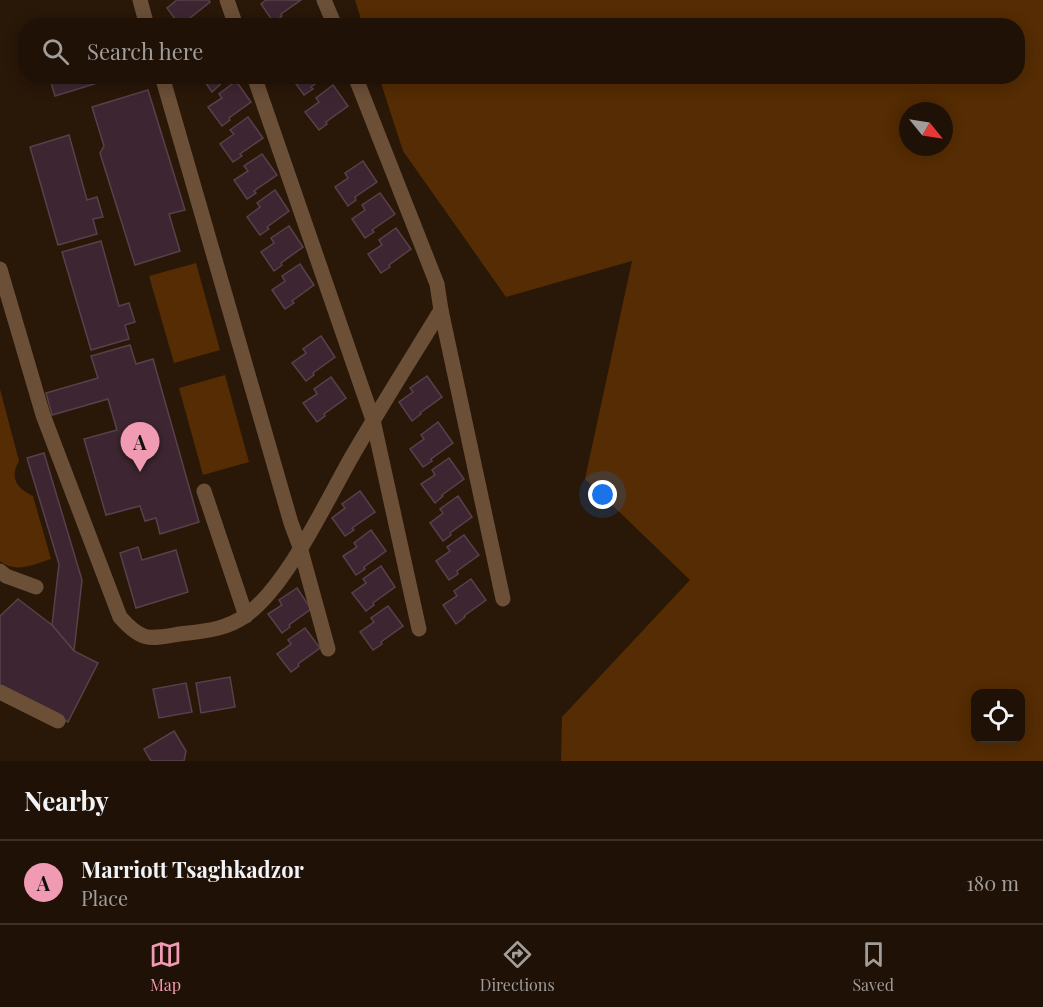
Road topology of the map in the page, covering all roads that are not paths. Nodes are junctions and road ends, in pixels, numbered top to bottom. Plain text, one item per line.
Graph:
1 (140, 0) edge
2 (227, 0) edge
3 (324, 0) edge
4 (145, 18) edge
5 (233, 18) edge
6 (332, 18) edge
7 (164, 84) edge
8 (257, 84) edge
9 (358, 84) edge
10 (0, 269) edge
11 (441, 310) junction
12 (373, 420) junction
13 (204, 491) dead end
14 (300, 547) junction
15 (0, 571) edge
16 (36, 587) dead end
17 (503, 599) dead end
18 (246, 616) junction
19 (419, 629) dead end
20 (328, 649) dead end
21 (0, 692) edge
22 (58, 721) dead end

1 - 4 street
2 - 5 street
3 - 6 street
7 - 14 street
8 - 12 street
9 - 11 street
10 - 18 street
11 - 12 street
11 - 17 street
12 - 14 street
12 - 19 street
13 - 18 street
14 - 18 street
14 - 20 street
15 - 16 street
21 - 22 street

